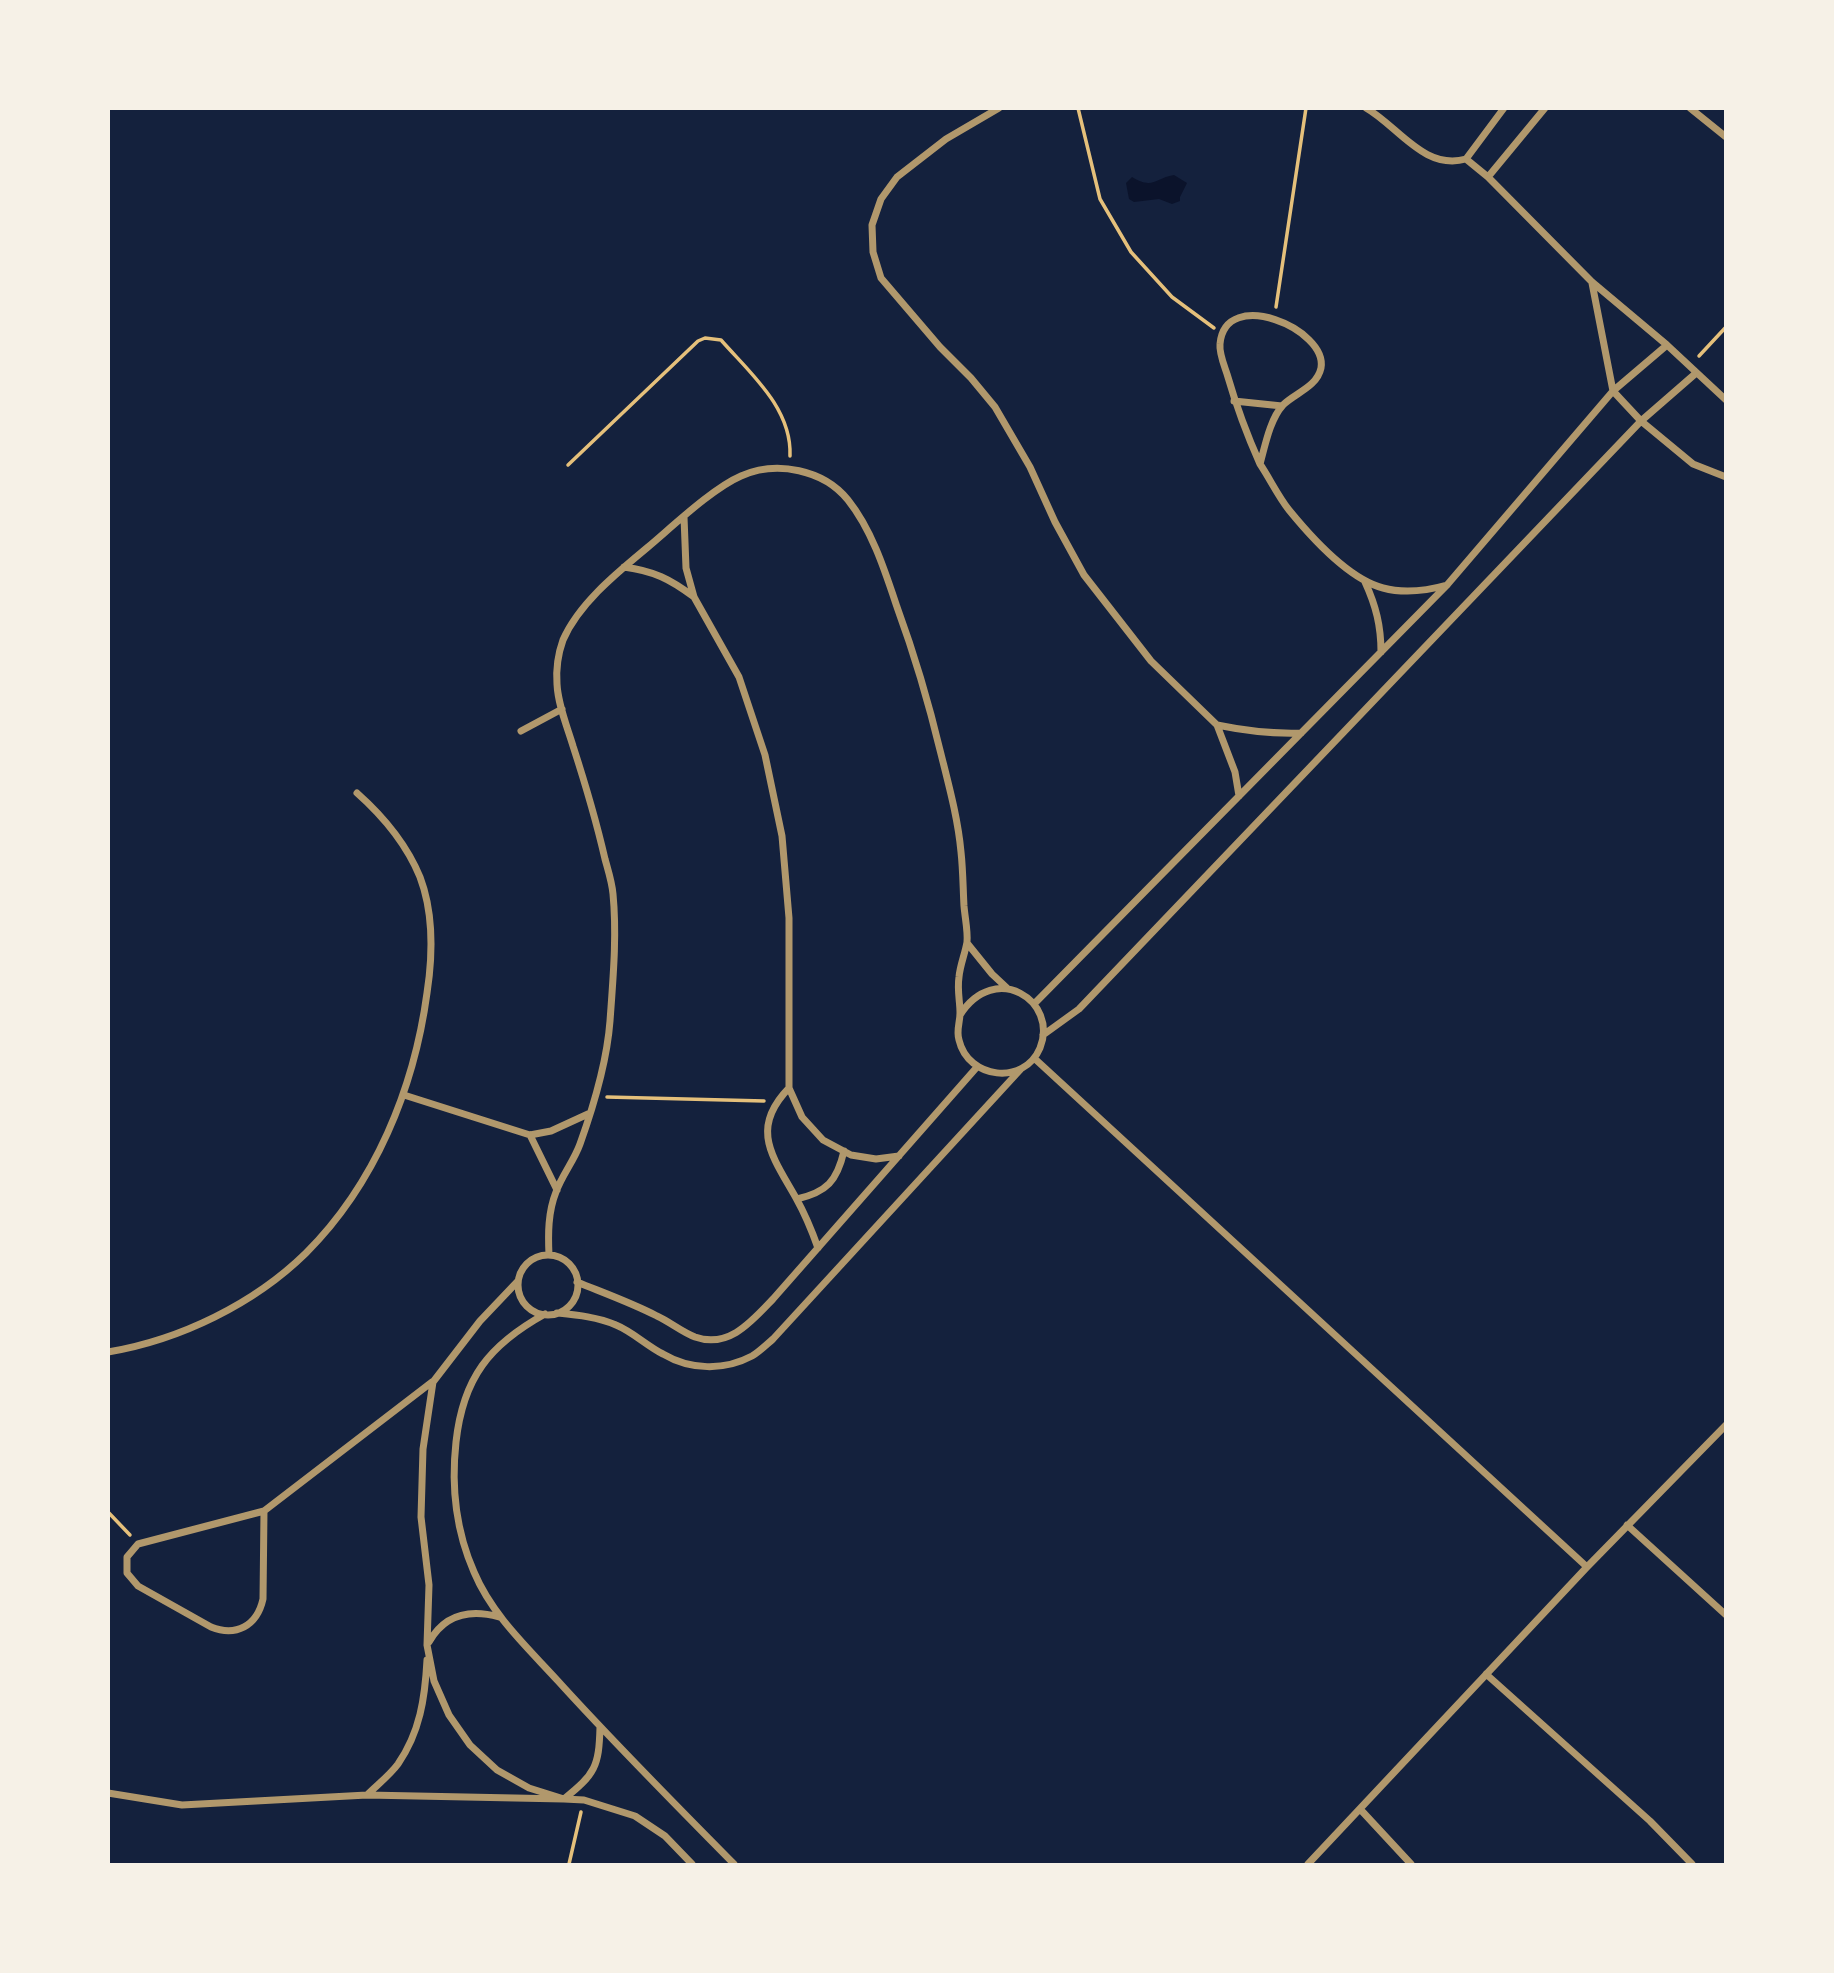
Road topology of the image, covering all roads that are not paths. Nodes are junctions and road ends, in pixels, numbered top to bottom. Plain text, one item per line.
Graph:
1 (999, 108) edge
2 (1366, 108) edge
3 (1504, 108) edge
4 (1545, 108) edge
5 (1690, 108) edge
6 (1726, 137) edge
7 (1466, 159) junction
8 (1488, 177) junction
9 (1592, 282) junction
10 (1667, 345) junction
11 (1692, 370) junction
12 (1613, 391) junction
13 (1726, 400) edge
14 (1234, 401) junction
15 (1282, 406) junction
16 (1641, 421) junction
17 (1260, 464) junction
18 (1726, 477) edge
19 (684, 517) junction
20 (624, 568) junction
21 (1364, 582) junction
22 (1447, 585) junction
23 (694, 597) junction
24 (1381, 652) junction
25 (562, 709) junction
26 (1217, 725) junction
27 (521, 731) dead end
28 (1302, 733) junction
29 (357, 793) dead end
30 (1239, 796) junction
31 (967, 943) junction
32 (1007, 988) junction
33 (1034, 1004) junction
34 (960, 1014) junction
35 (1043, 1035) junction
36 (1034, 1058) junction
37 (977, 1068) junction
38 (1021, 1069) junction
39 (789, 1088) junction
40 (404, 1095) junction
41 (588, 1114) junction
42 (530, 1135) junction
43 (844, 1151) junction
44 (899, 1156) junction
45 (556, 1190) junction
46 (797, 1199) junction
47 (818, 1248) junction
48 (549, 1255) junction
49 (518, 1281) junction
50 (578, 1282) junction
51 (557, 1313) junction
52 (545, 1314) junction
53 (108, 1352) edge
54 (433, 1381) junction
55 (1726, 1425) edge
56 (264, 1511) junction
57 (1627, 1525) junction
58 (1587, 1567) junction
59 (1726, 1615) edge
60 (499, 1617) junction
61 (427, 1645) junction
62 (1486, 1674) junction
63 (600, 1727) junction
64 (108, 1793) edge
65 (367, 1795) junction
66 (564, 1799) junction
67 (1360, 1809) junction
68 (692, 1864) edge
69 (734, 1864) edge
70 (1308, 1864) edge
71 (1411, 1864) edge
72 (1692, 1864) edge

1 - 26 street
2 - 7 street
3 - 7 street
4 - 8 street
5 - 6 street
7 - 8 street
8 - 9 street
9 - 10 street
9 - 12 street
10 - 11 street
10 - 12 street
11 - 13 street
11 - 16 street
12 - 16 street
12 - 22 street
14 - 15 street
14 - 15 street
14 - 17 street
15 - 17 street
16 - 18 street
16 - 35 street
17 - 21 street
19 - 20 street
19 - 23 street
19 - 31 street
20 - 23 street
20 - 25 street
21 - 22 street
21 - 24 street
22 - 24 street
23 - 39 street
24 - 28 street
25 - 27 street
25 - 41 street
26 - 28 street
26 - 30 street
28 - 30 street
29 - 40 street
30 - 33 street
31 - 32 street
31 - 34 street
32 - 33 street
32 - 34 street
33 - 35 street
34 - 37 street
35 - 36 street
36 - 38 street
36 - 58 street
37 - 38 street
37 - 44 street
38 - 51 street
39 - 43 street
39 - 46 street
40 - 42 street
40 - 53 street
41 - 42 street
41 - 45 street
42 - 45 street
43 - 44 street
43 - 46 street
44 - 47 street
45 - 48 street
46 - 47 street
47 - 50 street
48 - 49 street
48 - 50 street
49 - 52 street
49 - 54 street
50 - 51 street
51 - 52 street
52 - 60 street
54 - 56 street
54 - 61 street
55 - 57 street
56 - 56 street
57 - 58 street
57 - 59 street
58 - 62 street
60 - 61 street
60 - 63 street
61 - 65 street
61 - 66 street
62 - 67 street
62 - 72 street
63 - 66 street
63 - 69 street
64 - 65 street
65 - 66 street
66 - 68 street
67 - 70 street
67 - 71 street

